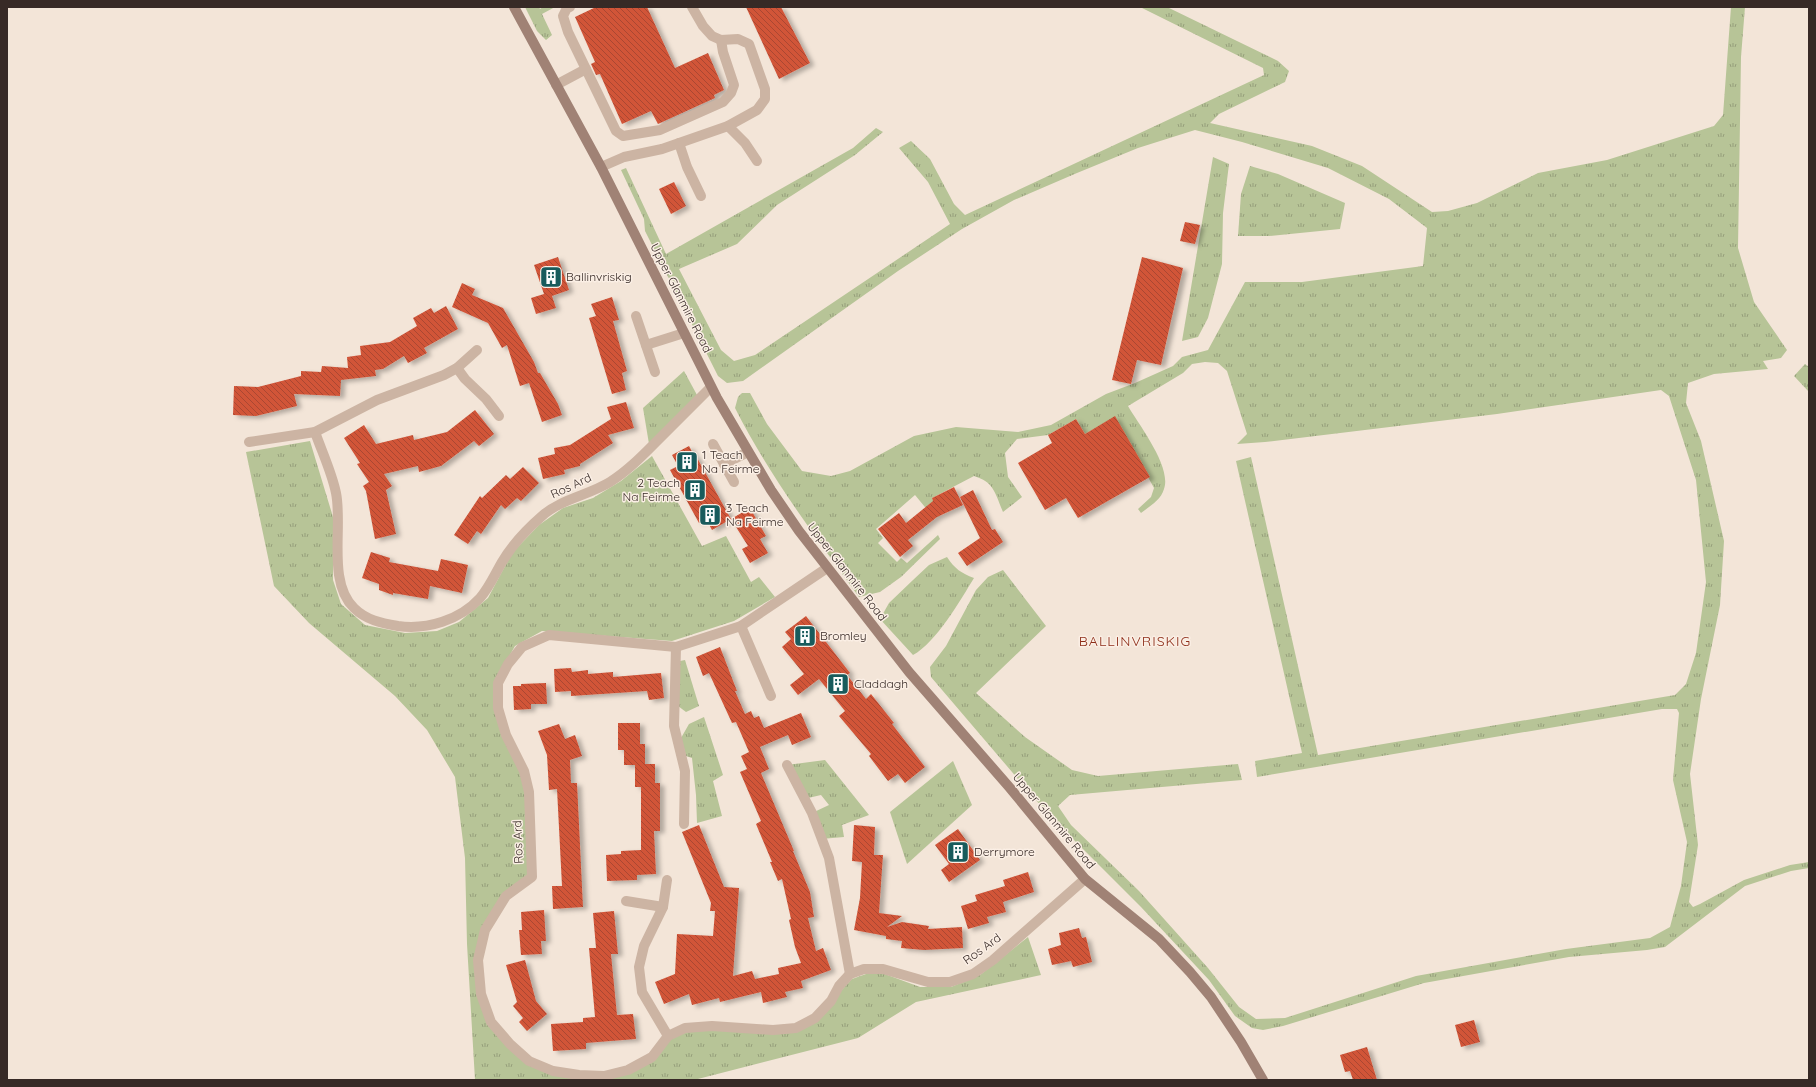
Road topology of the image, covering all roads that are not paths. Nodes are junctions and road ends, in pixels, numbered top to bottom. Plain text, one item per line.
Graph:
1 (514, 7) edge
2 (570, 7) edge
3 (692, 7) edge
4 (721, 40) junction
5 (586, 69) junction
6 (556, 85) junction
7 (728, 126) junction
8 (679, 143) junction
9 (757, 161) dead end
10 (601, 167) junction
11 (701, 196) dead end
12 (636, 316) dead end
13 (684, 333) junction
14 (646, 345) junction
15 (477, 350) dead end
16 (458, 368) junction
17 (655, 372) dead end
18 (711, 387) junction
19 (499, 416) dead end
20 (315, 432) junction
21 (249, 442) dead end
22 (713, 444) dead end
23 (748, 452) junction
24 (724, 464) junction
25 (734, 482) dead end
26 (827, 568) junction
27 (741, 626) junction
28 (676, 647) junction
29 (771, 696) dead end
30 (787, 765) dead end
31 (684, 824) dead end
32 (1085, 879) junction
33 (667, 880) dead end
34 (626, 901) dead end
35 (663, 907) junction
36 (850, 974) junction
37 (668, 1036) junction
38 (1263, 1080) edge

1 - 6 main road, Upper Glanmire Road
2 - 5 street
3 - 4 street
4 - 5 street
4 - 7 street
5 - 6 street
6 - 10 main road, Upper Glanmire Road
7 - 8 street
7 - 9 street
8 - 10 street
8 - 11 street
10 - 13 main road, Upper Glanmire Road
12 - 14 street
13 - 14 street
13 - 18 main road, Upper Glanmire Road
14 - 17 street
15 - 16 street
16 - 19 street
16 - 20 street
18 - 20 street, Ros Ard
18 - 23 main road, Upper Glanmire Road
20 - 21 street
22 - 24 street
23 - 24 street
23 - 26 main road, Upper Glanmire Road
24 - 25 street
26 - 27 street, Ros Ard
26 - 32 main road, Upper Glanmire Road
27 - 28 street, Ros Ard
27 - 29 street
28 - 31 street
28 - 37 street, Ros Ard
30 - 36 street
32 - 36 street, Ros Ard
32 - 38 main road, Upper Glanmire Road
33 - 35 street
34 - 35 street
35 - 37 street
36 - 37 street, Ros Ard

